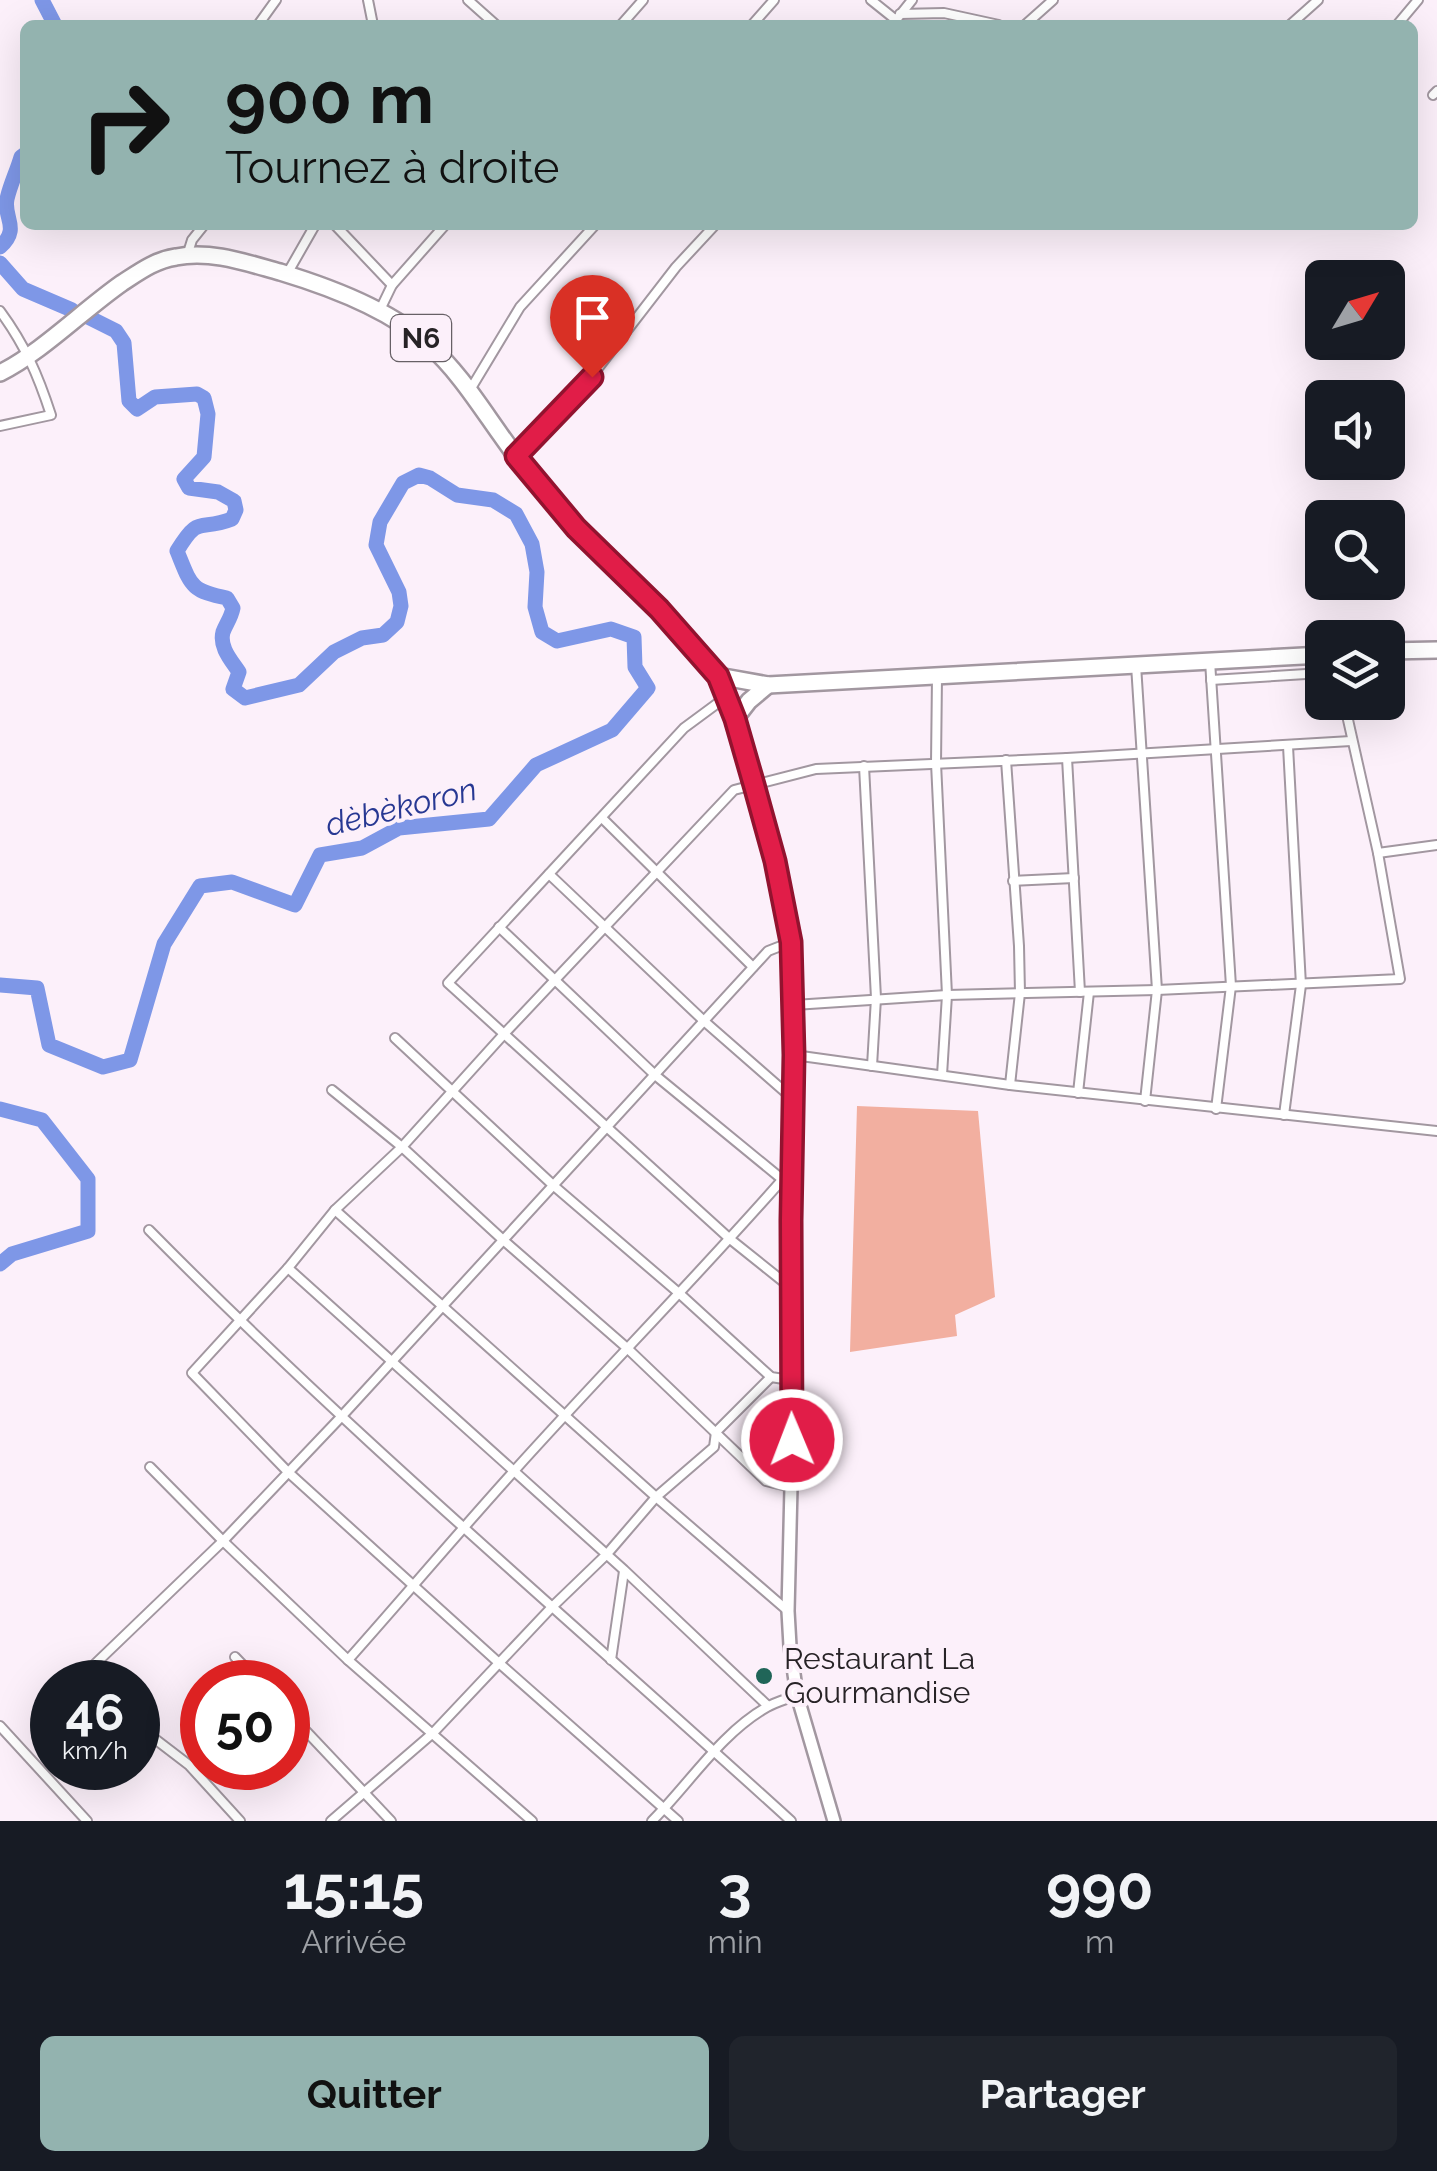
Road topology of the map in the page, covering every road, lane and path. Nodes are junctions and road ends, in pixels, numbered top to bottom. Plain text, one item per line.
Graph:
1 (468, 0) edge
2 (643, 0) edge
3 (774, 0) edge
4 (871, 0) edge
5 (912, 0) edge
6 (1053, 0) edge
7 (1318, 0) edge
8 (1418, 0) edge
9 (489, 20) edge
10 (625, 20) edge
11 (756, 20) edge
12 (896, 20) edge
13 (974, 20) edge
14 (1031, 20) edge
15 (1296, 20) edge
16 (1401, 20) edge
17 (200, 230) edge
18 (312, 230) edge
19 (340, 230) edge
20 (442, 230) edge
21 (589, 230) edge
22 (710, 230) edge
23 (187, 256) junction
24 (287, 274) junction
25 (392, 285) junction
26 (0, 312) edge
27 (379, 312) junction
28 (28, 356) junction
29 (0, 373) edge
30 (470, 390) junction
31 (0, 426) edge
32 (516, 456) junction
33 (1405, 652) edge
34 (1436, 653) edge
35 (1305, 656) edge
36 (1210, 661) junction
37 (1136, 665) junction
38 (1305, 674) edge
39 (718, 676) junction
40 (937, 677) junction
41 (1211, 680) junction
42 (768, 685) junction
43 (726, 697) junction
44 (735, 719) junction
45 (1347, 720) edge
46 (1351, 740) junction
47 (1288, 746) junction
48 (1214, 749) junction
49 (1141, 753) junction
50 (1066, 758) junction
51 (1006, 760) junction
52 (936, 762) junction
53 (864, 766) junction
54 (754, 785) junction
55 (602, 818) junction
56 (1437, 845) edge
57 (1378, 853) junction
58 (656, 873) junction
59 (548, 874) junction
60 (1074, 878) junction
61 (1012, 881) junction
62 (500, 927) junction
63 (604, 928) junction
64 (791, 942) junction
65 (753, 967) junction
66 (554, 981) junction
67 (1302, 985) junction
68 (1231, 986) junction
69 (1157, 990) junction
70 (1084, 992) junction
71 (1020, 993) junction
72 (947, 995) junction
73 (876, 998) junction
74 (794, 1006) junction
75 (704, 1020) junction
76 (504, 1034) junction
77 (395, 1038) dead end
78 (794, 1055) junction
79 (872, 1066) junction
80 (655, 1075) junction
81 (942, 1076) junction
82 (1010, 1085) junction
83 (332, 1090) dead end
84 (452, 1093) junction
85 (1078, 1093) junction
86 (793, 1098) junction
87 (1146, 1100) junction
88 (1216, 1108) junction
89 (1284, 1116) junction
90 (608, 1127) junction
91 (1437, 1132) edge
92 (402, 1147) junction
93 (787, 1183) junction
94 (554, 1186) junction
95 (335, 1210) junction
96 (150, 1230) dead end
97 (730, 1239) junction
98 (502, 1240) junction
99 (288, 1268) junction
100 (790, 1287) junction
101 (680, 1294) junction
102 (443, 1306) junction
103 (238, 1320) junction
104 (627, 1348) junction
105 (392, 1360) junction
106 (771, 1377) junction
107 (790, 1380) junction
108 (565, 1415) junction
109 (340, 1417) junction
110 (716, 1432) junction
111 (150, 1467) dead end
112 (514, 1470) junction
113 (288, 1472) junction
114 (792, 1487) junction
115 (656, 1496) junction
116 (464, 1528) junction
117 (223, 1541) junction
118 (606, 1554) junction
119 (624, 1570) junction
120 (414, 1584) junction
121 (551, 1608) junction
122 (788, 1611) junction
123 (235, 1657) dead end
124 (99, 1660) edge
125 (238, 1660) edge
126 (348, 1660) junction
127 (611, 1660) junction
128 (499, 1663) junction
129 (797, 1695) junction
130 (768, 1706) junction
131 (0, 1726) edge
132 (433, 1733) junction
133 (310, 1736) edge
134 (160, 1743) edge
135 (714, 1751) junction
136 (363, 1793) junction
137 (664, 1809) junction
138 (88, 1821) edge
139 (240, 1821) edge
140 (331, 1821) edge
141 (391, 1821) edge
142 (532, 1821) edge
143 (652, 1821) edge
144 (678, 1821) edge
145 (791, 1821) edge
146 (834, 1821) edge

1 - 9 street
2 - 10 street
3 - 11 street
4 - 12 street
5 - 12 street
6 - 14 street
7 - 15 street
8 - 16 street
12 - 13 street
17 - 23 street
18 - 24 street
19 - 25 street
20 - 25 street
21 - 30 street
22 - 32 street
23 - 24 highway, N6
23 - 28 highway, N6
24 - 27 highway, N6
25 - 27 street
26 - 28 street
27 - 30 highway, N6
28 - 29 highway, N6
28 - 31 street
30 - 32 highway, N6
32 - 39 highway, N6
33 - 34 highway
35 - 36 highway
36 - 37 highway
36 - 41 street
37 - 40 highway
37 - 49 street
38 - 41 street
39 - 42 highway
39 - 43 highway, N6
40 - 42 highway
40 - 52 street
41 - 48 street
42 - 44 highway
43 - 44 highway, N6
43 - 55 street
44 - 54 main road
45 - 46 street
46 - 47 street
46 - 57 street
47 - 48 street
47 - 67 street
48 - 49 street
48 - 68 street
49 - 50 street
49 - 69 street
50 - 51 street
50 - 60 street
51 - 52 street
51 - 61 street
52 - 53 street
52 - 72 street
53 - 54 street
53 - 73 street
54 - 58 street
54 - 64 main road
55 - 58 street
55 - 59 street
56 - 57 street
57 - 67 street
58 - 63 street
58 - 65 street
59 - 62 street
59 - 63 street
60 - 61 street
60 - 70 street
61 - 71 street
62 - 66 street
62 - 76 street
63 - 66 street
63 - 75 street
64 - 65 street
64 - 74 main road
65 - 75 street
66 - 76 street
66 - 80 street
67 - 68 street
67 - 89 street
68 - 69 street
68 - 88 street
69 - 70 street
69 - 87 street
70 - 71 street
70 - 85 street
71 - 72 street
71 - 82 street
72 - 73 street
72 - 81 street
73 - 74 street
73 - 79 street
74 - 78 main road
75 - 80 street
75 - 86 street
76 - 84 street
76 - 90 street
77 - 84 street
78 - 79 street
78 - 86 main road
79 - 81 street
80 - 90 street
80 - 93 street
81 - 82 street
82 - 85 street
83 - 92 street
84 - 92 street
84 - 94 street
85 - 87 street
86 - 93 main road
87 - 88 street
88 - 89 street
89 - 91 street
90 - 94 street
90 - 97 street
92 - 95 street
92 - 98 street
93 - 97 street
93 - 100 main road
94 - 98 street
94 - 101 street
95 - 99 street
95 - 102 street
96 - 103 street
97 - 100 street
97 - 101 street
98 - 102 street
98 - 104 street
99 - 103 street
99 - 105 street
100 - 107 main road
101 - 104 street
101 - 106 street
102 - 105 street
102 - 108 street
103 - 109 street
103 - 113 street
104 - 108 street
104 - 110 street
105 - 109 street
105 - 112 street
106 - 107 street
106 - 110 street
107 - 114 main road
108 - 112 street
108 - 115 street
109 - 113 street
109 - 116 street
110 - 114 street
110 - 115 street
111 - 117 street
112 - 116 street
112 - 118 street
113 - 117 street
113 - 120 street
114 - 122 main road
115 - 118 street
115 - 122 street
116 - 120 street
116 - 121 street
117 - 124 street
117 - 126 street
118 - 119 street
118 - 121 street
119 - 127 street
119 - 130 street
120 - 126 street
120 - 128 street
121 - 127 street
121 - 128 street
122 - 129 main road
123 - 125 street
126 - 132 street
127 - 135 street
128 - 132 street
128 - 137 street
129 - 130 street
129 - 146 main road
130 - 135 street
131 - 138 street
132 - 136 street
132 - 142 street
133 - 136 street
134 - 139 street
135 - 137 street
135 - 145 street
136 - 140 street
136 - 141 street
137 - 143 street
137 - 144 street

